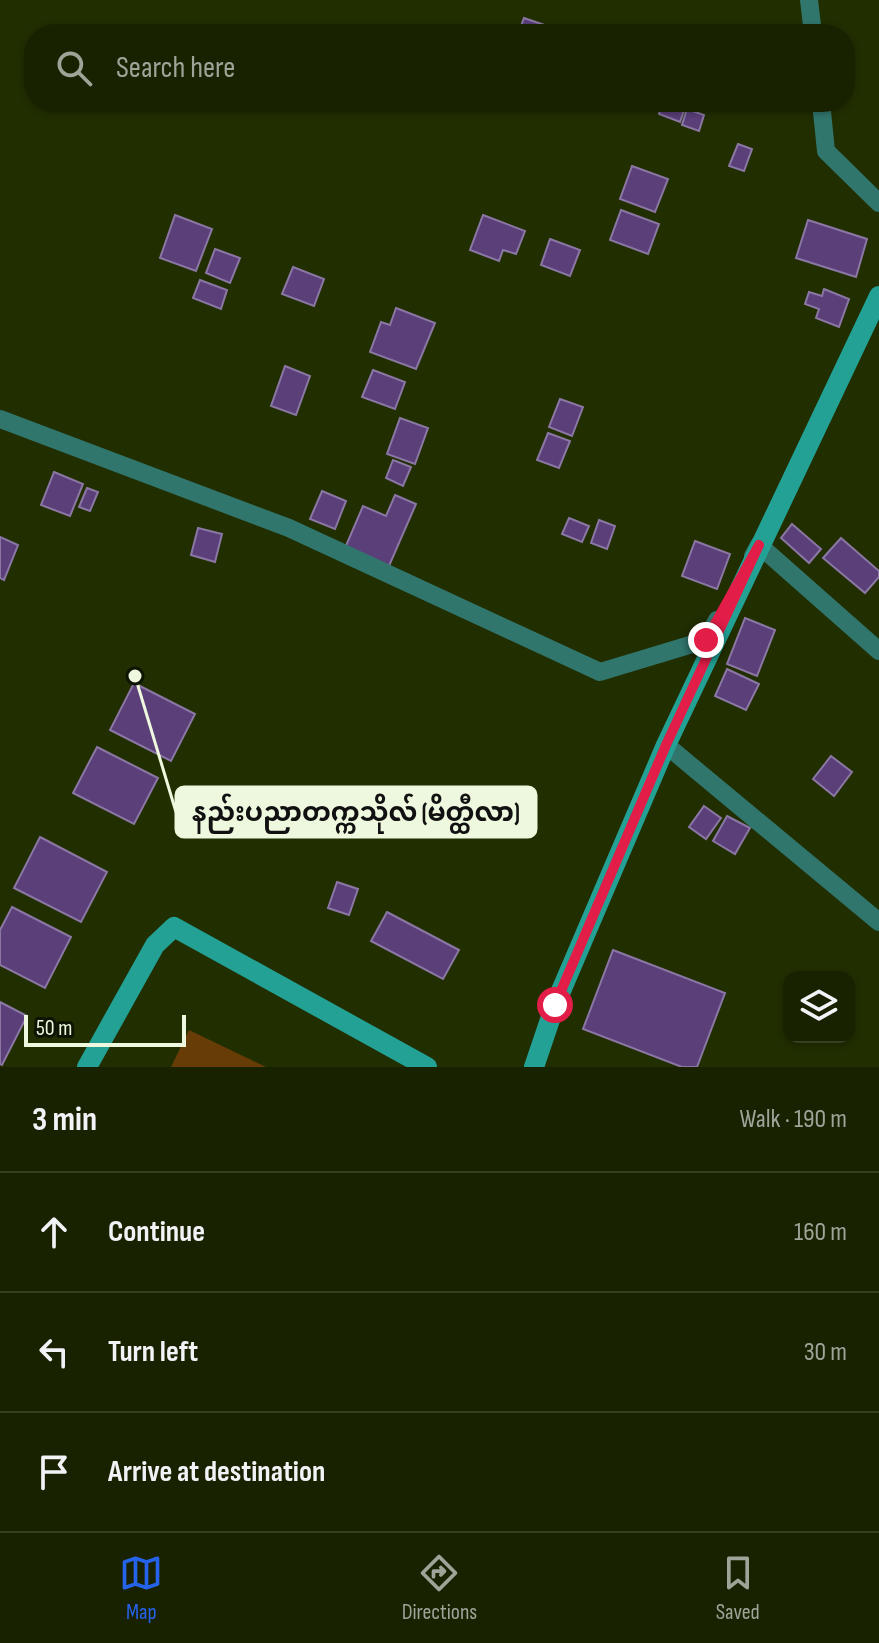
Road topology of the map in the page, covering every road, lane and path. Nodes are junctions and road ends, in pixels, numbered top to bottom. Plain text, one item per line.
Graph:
1 (809, 0) edge
2 (812, 24) edge
3 (822, 112) edge
4 (879, 203) edge
5 (879, 296) edge
6 (0, 419) edge
7 (759, 545) junction
8 (879, 651) edge
9 (666, 745) junction
10 (879, 922) edge
11 (87, 1067) edge
12 (427, 1067) edge
13 (534, 1067) edge

1 - 2 street
3 - 4 street
5 - 7 street
6 - 7 street
7 - 8 street
7 - 9 street
9 - 10 street
9 - 13 street
11 - 12 street

